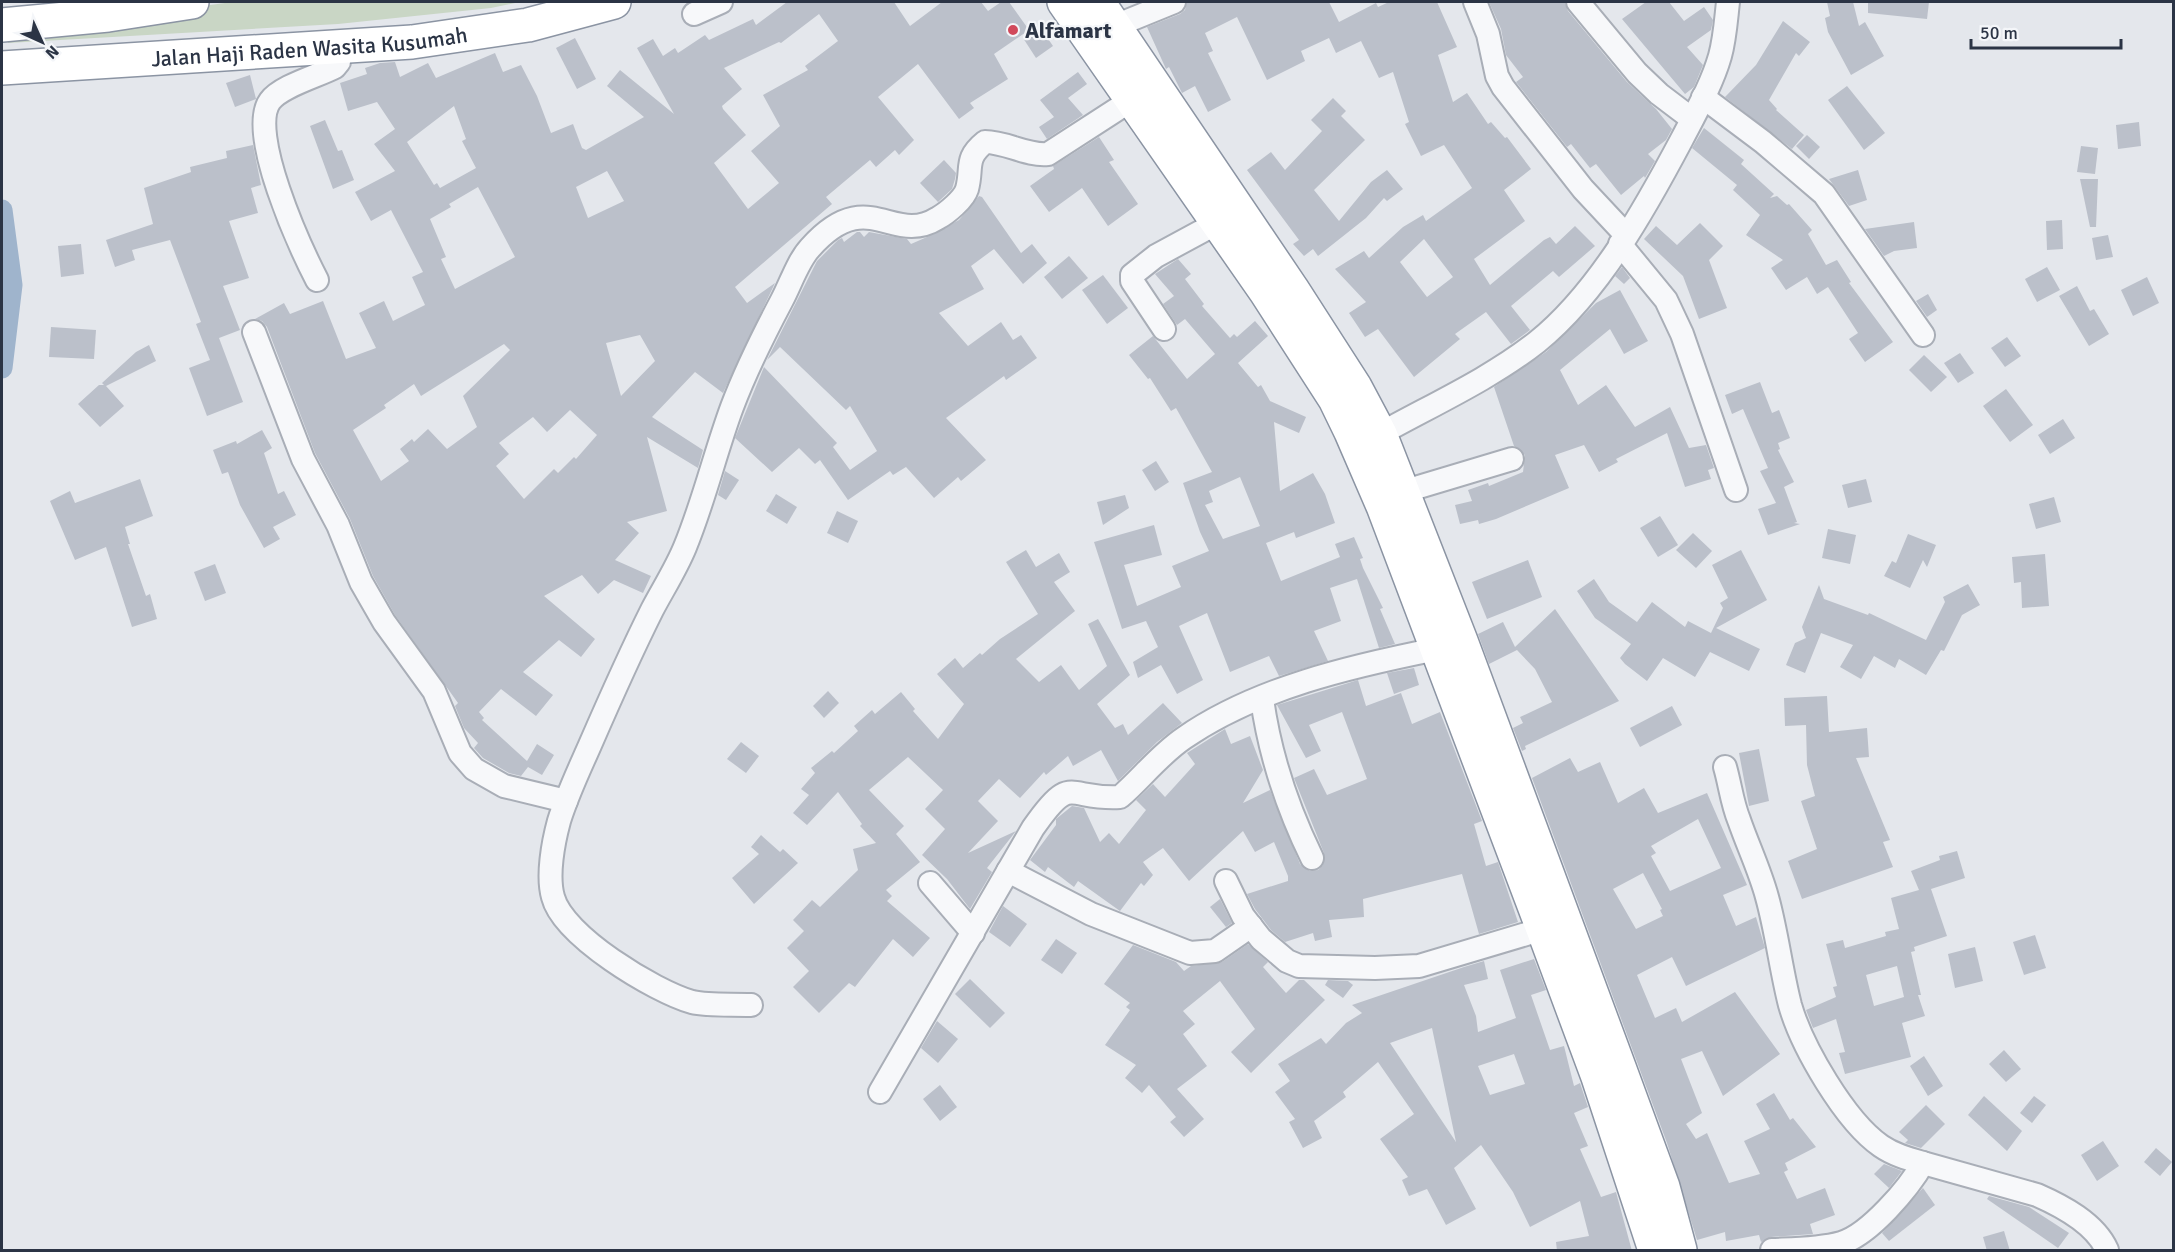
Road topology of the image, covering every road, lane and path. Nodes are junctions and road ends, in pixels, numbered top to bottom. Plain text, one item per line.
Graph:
1 (192, 2) edge
2 (614, 2) edge
3 (721, 2) edge
4 (1064, 2) edge
5 (1174, 2) edge
6 (1475, 2) edge
7 (1578, 2) edge
8 (1728, 2) edge
9 (694, 14) dead end
10 (1106, 14) edge
11 (17, 19) edge
12 (339, 46) junction
13 (7, 68) edge
14 (1703, 97) junction
15 (1132, 99) junction
16 (1692, 119) junction
17 (1215, 204) junction
18 (1623, 240) junction
19 (317, 280) dead end
20 (1164, 329) dead end
21 (254, 332) dead end
22 (1923, 335) dead end
23 (1380, 434) junction
24 (1512, 459) dead end
25 (1736, 490) dead end
26 (1402, 492) junction
27 (1437, 649) junction
28 (1262, 699) junction
29 (1725, 767) dead end
30 (1502, 784) junction
31 (566, 801) junction
32 (1312, 858) dead end
33 (1008, 871) junction
34 (1226, 881) dead end
35 (930, 883) dead end
36 (1251, 926) junction
37 (1543, 929) junction
38 (973, 933) junction
39 (751, 1005) dead end
40 (879, 1092) dead end
41 (1923, 1163) junction
42 (1655, 1251) edge
43 (1680, 1251) edge
44 (1772, 1251) edge
45 (2107, 1251) edge

1 - 11 highway
2 - 12 highway, Jalan Haji Raden Wasita Kusumah
3 - 9 street
4 - 15 highway
5 - 10 street
6 - 18 street
7 - 16 street
8 - 14 street
10 - 17 highway
12 - 13 highway, Jalan Haji Raden Wasita Kusumah
12 - 19 street
14 - 16 street
14 - 22 street
15 - 17 highway
15 - 31 street
16 - 18 street
17 - 20 street
17 - 23 highway
17 - 27 highway
18 - 23 street
18 - 25 street
21 - 31 street
23 - 26 highway
24 - 26 street
26 - 30 highway
27 - 28 street
27 - 30 highway
28 - 32 street
28 - 33 street
29 - 41 street
30 - 37 highway
30 - 43 highway
31 - 39 street
33 - 36 street
33 - 38 street
34 - 36 street
35 - 38 street
36 - 37 street
37 - 42 highway
38 - 40 street
41 - 44 street
41 - 45 street

